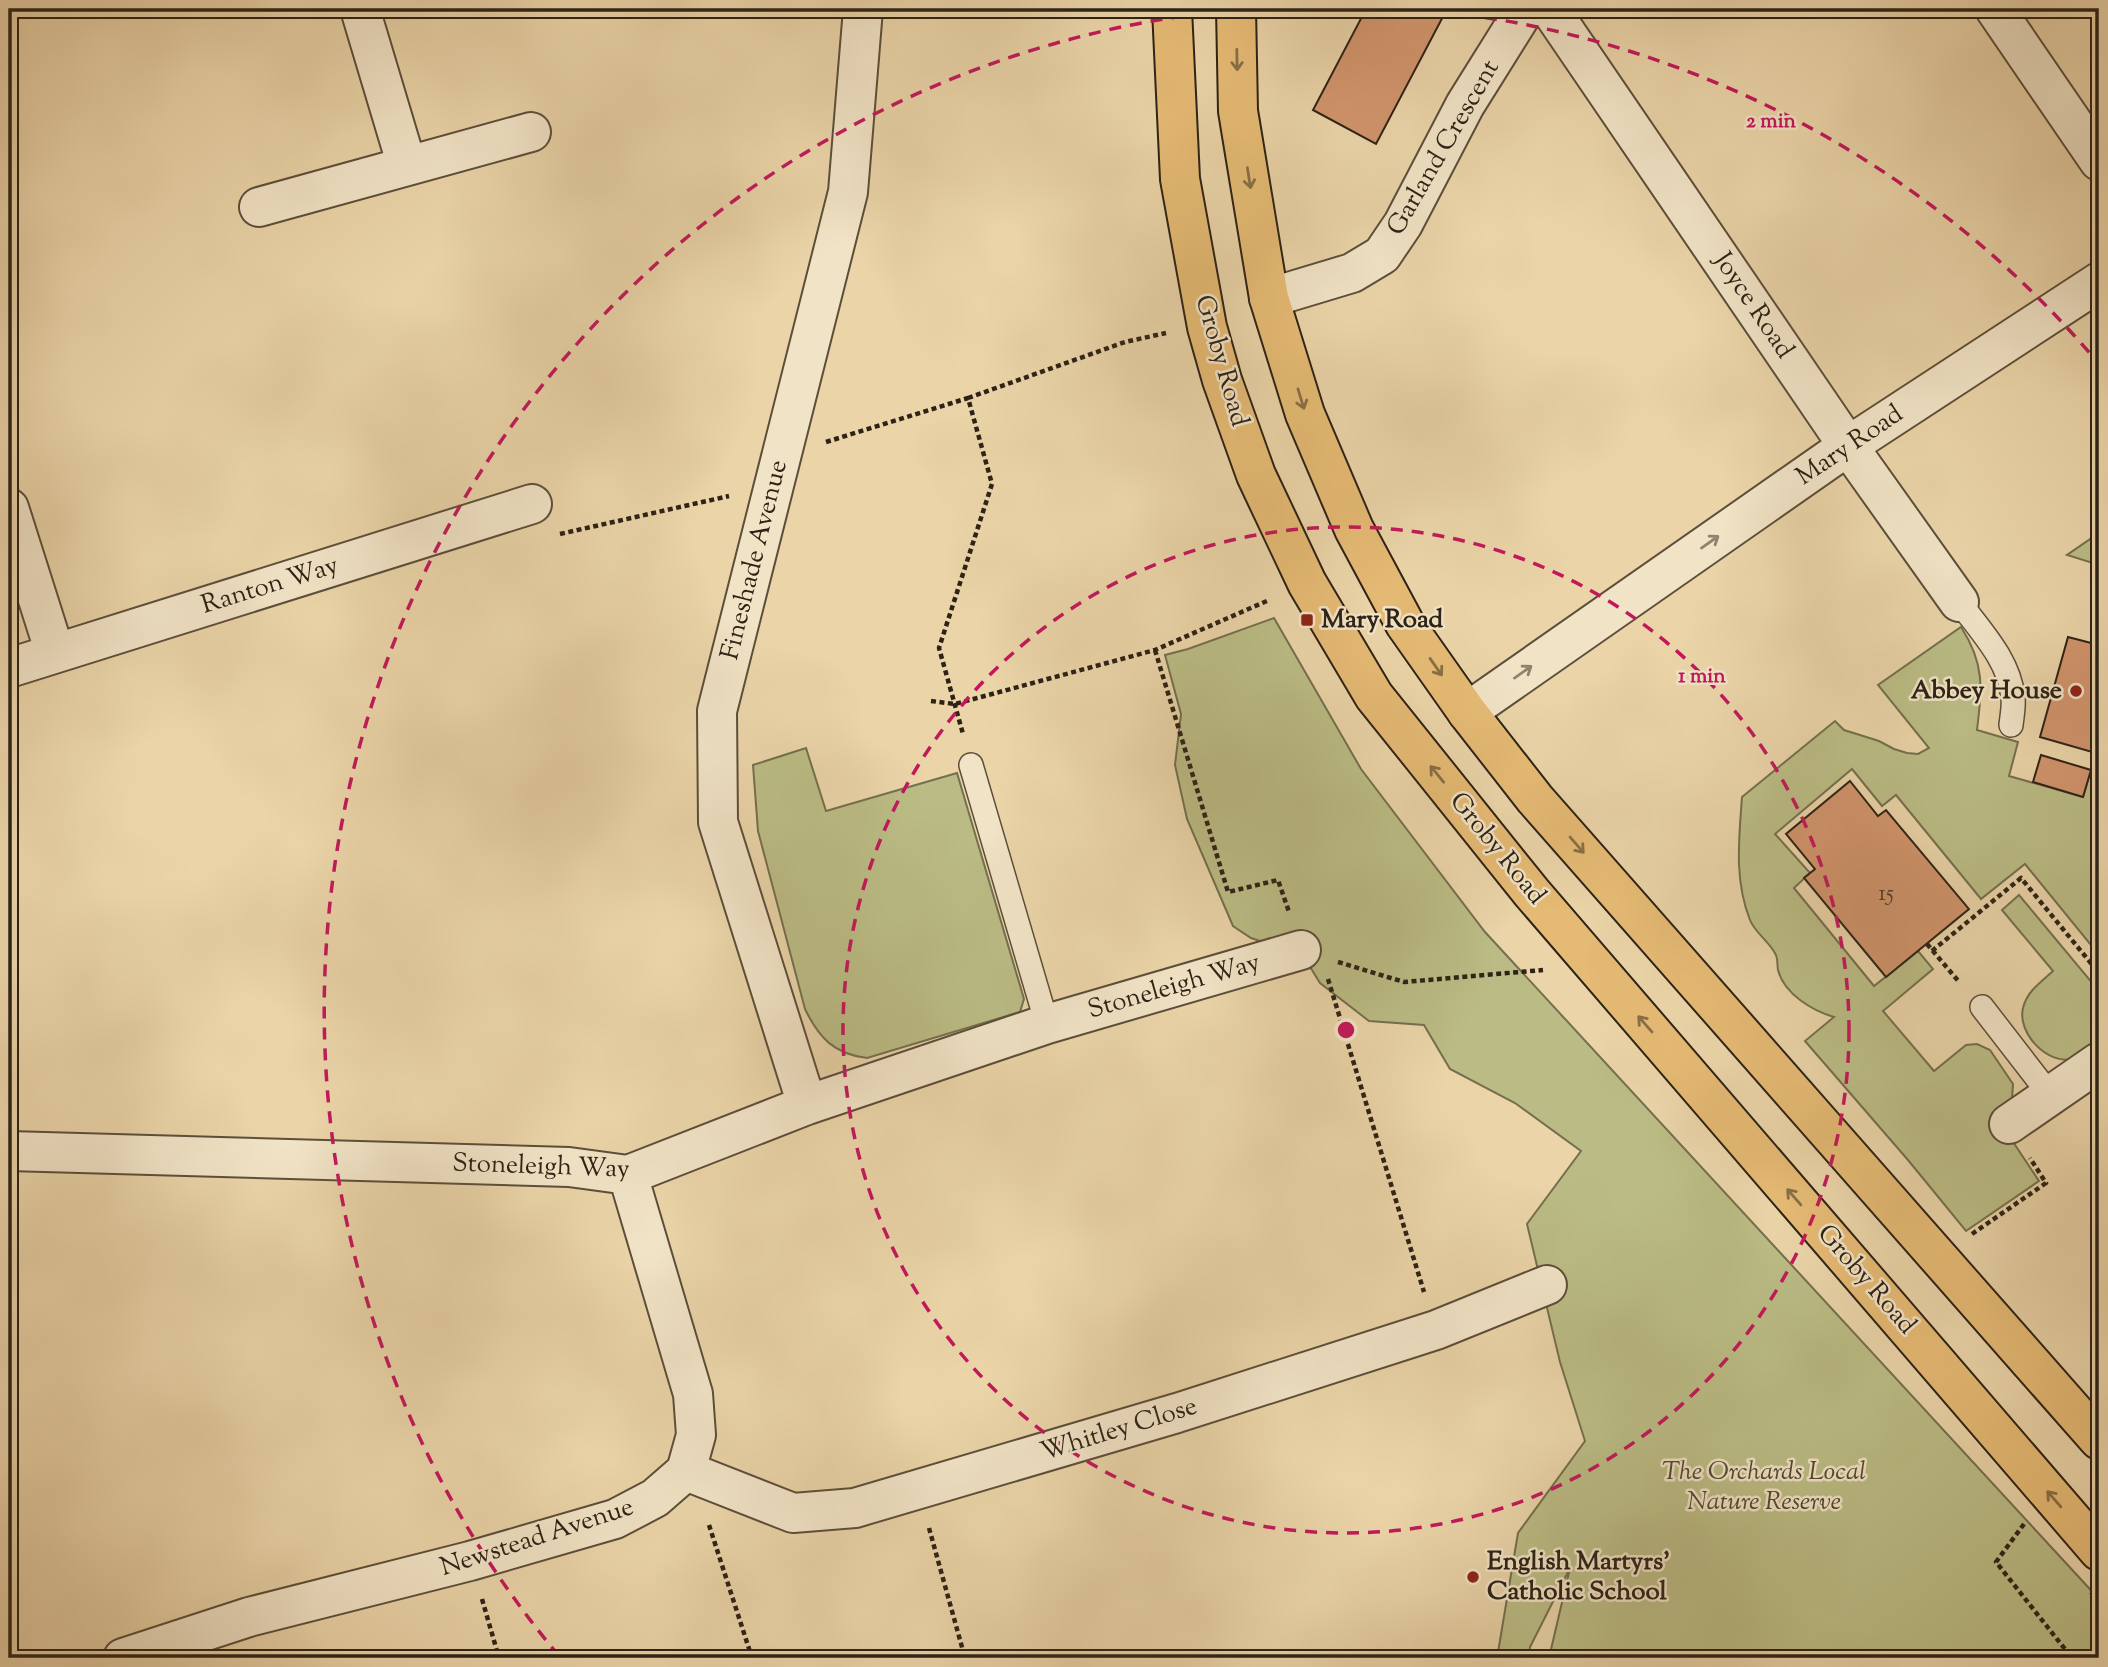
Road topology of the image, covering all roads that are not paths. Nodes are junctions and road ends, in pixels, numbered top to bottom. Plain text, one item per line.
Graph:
1 (360, 9) edge
2 (863, 9) edge
3 (1172, 9) edge
4 (1236, 9) edge
5 (1525, 9) edge
6 (1550, 9) edge
7 (1995, 9) edge
8 (531, 132) dead end
9 (2099, 161) edge
10 (407, 166) junction
11 (259, 207) dead end
12 (2099, 282) edge
13 (1269, 298) junction
14 (1848, 446) junction
15 (532, 504) road end
16 (9, 508) edge
17 (1959, 602) joint
18 (55, 653) junction
19 (9, 668) edge
20 (1467, 712) junction
21 (2011, 725) dead end
22 (971, 765) road end
23 (1311, 953) road end
24 (1982, 1007) road end
25 (1047, 1024) junction
26 (2099, 1062) edge
27 (2050, 1096) junction
28 (807, 1105) junction
29 (2009, 1124) road end
30 (9, 1151) edge
31 (628, 1175) junction
32 (1547, 1285) dead end
33 (2099, 1440) edge
34 (689, 1473) junction
35 (2099, 1550) edge
36 (123, 1658) edge

1 - 10 street
2 - 28 street, Fineshade Avenue
35 -> 3 main road, Groby Road
4 -> 13 main road
5 - 13 street, Garland Crescent
6 - 14 street, Joyce Road
7 - 9 street
8 - 10 street
10 - 11 street
12 - 14 street, Mary Road
13 -> 20 main road
14 - 17 street, Joyce Road
20 -> 14 street, Mary Road
15 - 18 street, Ranton Way
16 - 18 street
17 - 21 lane
18 - 19 street, Ranton Way
20 -> 33 main road
22 - 25 lane
23 - 25 street, Stoneleigh Way
24 - 27 lane
25 - 28 street, Stoneleigh Way
26 - 27 street
27 - 29 street
28 - 31 street, Stoneleigh Way
30 - 31 street, Stoneleigh Way
31 - 34 street
32 - 34 street, Whitley Close
34 - 36 street, Newstead Avenue

